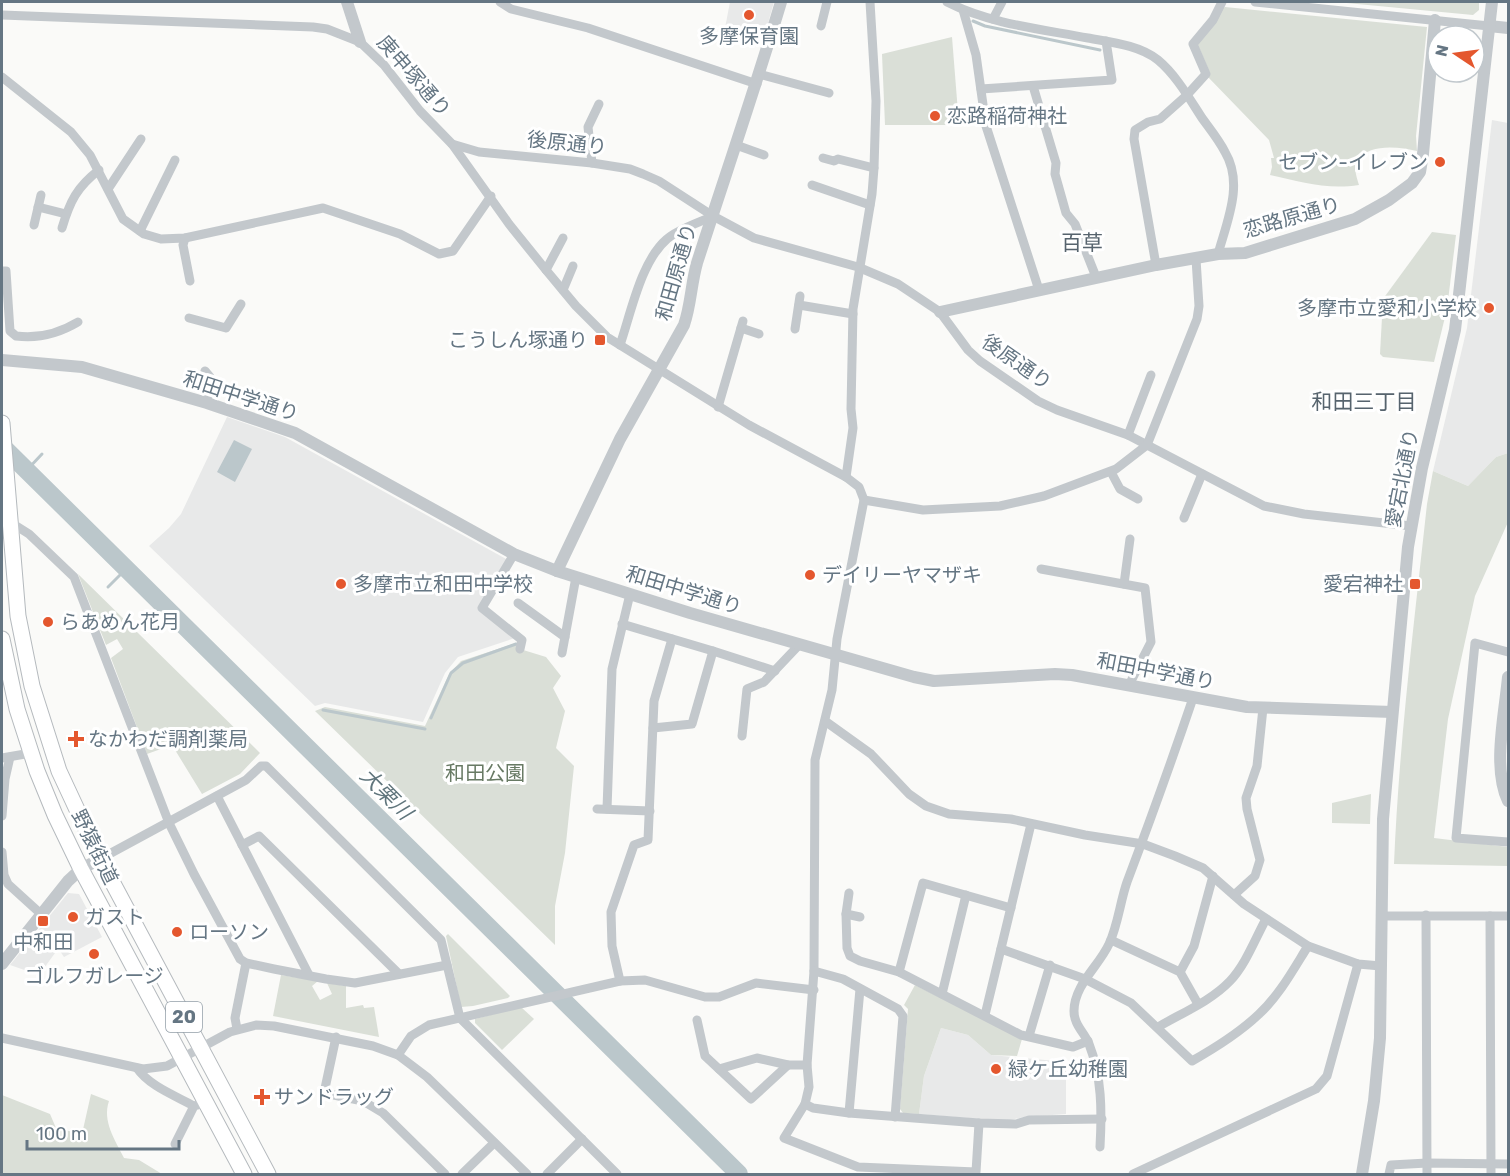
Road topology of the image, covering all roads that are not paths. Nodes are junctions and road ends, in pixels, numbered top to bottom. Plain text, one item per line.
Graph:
1 (347, 2) edge
2 (500, 2) edge
3 (781, 2) edge
4 (828, 2) edge
5 (870, 2) edge
6 (947, 2) edge
7 (1002, 2) edge
8 (1222, 2) edge
9 (1255, 2) edge
10 (1492, 2) edge
11 (963, 10) junction
12 (2, 15) edge
13 (993, 20) junction
14 (1435, 20) junction
15 (821, 26) dead end
16 (1489, 26) junction
17 (1509, 28) edge
18 (1106, 41) junction
19 (360, 42) junction
20 (2, 77) edge
21 (758, 79) junction
22 (1033, 86) junction
23 (981, 89) junction
24 (829, 93) dead end
25 (1187, 95) junction
26 (599, 104) dead end
27 (141, 139) dead end
28 (452, 144) junction
29 (736, 145) junction
30 (764, 155) dead end
31 (823, 158) dead end
32 (175, 160) dead end
33 (592, 163) junction
34 (874, 168) junction
35 (99, 170) junction
36 (812, 185) dead end
37 (108, 189) junction
38 (41, 195) dead end
39 (490, 196) junction
40 (870, 205) junction
41 (38, 207) junction
42 (66, 214) junction
43 (713, 216) junction
44 (34, 225) dead end
45 (62, 228) dead end
46 (140, 231) junction
47 (185, 238) junction
48 (563, 238) dead end
49 (1218, 254) junction
50 (1196, 259) junction
51 (1156, 265) junction
52 (573, 266) dead end
53 (858, 267) junction
54 (546, 270) junction
55 (2, 271) edge
56 (1096, 278) junction
57 (190, 281) dead end
58 (563, 290) junction
59 (1039, 290) junction
60 (241, 304) dead end
61 (940, 312) junction
62 (852, 314) junction
63 (189, 318) dead end
64 (78, 322) dead end
65 (795, 329) dead end
66 (759, 334) dead end
67 (621, 345) junction
68 (2, 360) edge
69 (205, 371) dead end
70 (660, 371) junction
71 (1151, 375) dead end
72 (207, 403) junction
73 (717, 407) junction
74 (2, 423) edge
75 (1128, 435) junction
76 (1147, 445) junction
77 (1110, 472) junction
78 (1202, 474) junction
79 (846, 477) junction
80 (1138, 499) dead end
81 (864, 500) junction
82 (5, 518) edge
83 (1184, 518) dead end
84 (1411, 526) junction
85 (1130, 538) dead end
86 (514, 554) junction
87 (1041, 569) dead end
88 (557, 571) junction
89 (576, 578) junction
90 (1124, 584) junction
91 (630, 594) junction
92 (518, 603) dead end
93 (622, 624) junction
94 (565, 637) junction
95 (2, 639) edge
96 (672, 639) junction
97 (799, 645) junction
98 (520, 649) dead end
99 (713, 651) junction
100 (1509, 652) edge
101 (562, 653) dead end
102 (835, 655) junction
103 (775, 671) junction
104 (1509, 677) edge
105 (1129, 685) junction
106 (1193, 698) junction
107 (1263, 708) junction
108 (1392, 712) junction
109 (825, 721) junction
110 (653, 728) junction
111 (742, 736) dead end
112 (31, 753) junction
113 (6, 758) edge
114 (217, 796) junction
115 (1509, 801) edge
116 (597, 808) dead end
117 (607, 808) junction
118 (650, 811) junction
119 (2, 816) edge
120 (169, 823) junction
121 (1031, 824) junction
122 (1509, 842) edge
123 (1143, 844) junction
124 (242, 845) junction
125 (2, 852) edge
126 (100, 859) junction
127 (81, 869) junction
128 (1213, 876) junction
129 (4, 883) edge
130 (849, 893) dead end
131 (966, 895) junction
132 (1234, 895) junction
133 (1011, 908) junction
134 (41, 914) junction
135 (846, 914) junction
136 (1426, 915) junction
137 (860, 916) dead end
138 (1381, 916) junction
139 (1490, 916) junction
140 (1509, 916) edge
141 (1266, 919) junction
142 (1111, 940) junction
143 (1308, 946) junction
144 (1001, 949) junction
145 (246, 963) junction
146 (2, 964) edge
147 (1358, 964) junction
148 (447, 965) junction
149 (1050, 965) junction
150 (1381, 966) junction
151 (814, 971) junction
152 (899, 972) junction
153 (1180, 972) junction
154 (399, 974) junction
155 (309, 975) junction
156 (1085, 979) junction
157 (620, 981) junction
158 (860, 989) junction
159 (814, 990) junction
160 (942, 994) junction
161 (1198, 1004) junction
162 (986, 1015) junction
163 (460, 1018) junction
164 (697, 1020) dead end
165 (1158, 1027) junction
166 (237, 1029) junction
167 (1029, 1036) junction
168 (2, 1038) edge
169 (336, 1038) junction
170 (1088, 1041) junction
171 (200, 1048) junction
172 (398, 1055) junction
173 (183, 1057) junction
174 (788, 1065) junction
175 (807, 1065) junction
176 (137, 1068) junction
177 (718, 1069) junction
178 (200, 1104) junction
179 (805, 1104) junction
180 (849, 1113) junction
181 (895, 1117) junction
182 (1102, 1119) junction
183 (979, 1123) junction
184 (582, 1139) junction
185 (494, 1143) junction
186 (175, 1144) dead end
187 (1101, 1147) dead end
188 (1427, 1163) junction
189 (1491, 1164) junction
190 (1509, 1164) edge
191 (244, 1174) edge
192 (268, 1174) edge
193 (445, 1174) edge
194 (462, 1174) edge
195 (527, 1174) edge
196 (547, 1174) edge
197 (617, 1174) edge
198 (1133, 1174) edge
199 (1362, 1174) edge
200 (1389, 1174) edge
201 (1427, 1174) edge
202 (1491, 1174) edge

1 - 19 street
2 - 21 street
3 - 21 street, 和田原通り
4 - 15 street
5 - 34 street
6 - 11 street
7 - 13 street
8 - 25 street
9 - 14 street
10 - 16 street, 愛宕北通り
11 - 13 street
11 - 23 street
12 - 19 street, 庚申塚通り
13 - 18 street
14 - 16 street
14 - 49 street, 恋路原通り
16 - 17 street
16 - 84 street, 愛宕北通り
18 - 22 street
18 - 25 street
19 - 28 street, 庚申塚通り
20 - 35 street
21 - 24 street
21 - 29 street, 和田原通り
22 - 23 street
22 - 56 street
23 - 59 street
25 - 49 street
25 - 51 street
26 - 33 street
27 - 37 street
28 - 33 street, 後原通り
28 - 39 street, 庚申塚通り
29 - 30 street
29 - 43 street, 和田原通り
31 - 34 street
32 - 46 street
33 - 43 street, 後原通り
34 - 40 street
35 - 37 street
35 - 42 street
36 - 40 street
37 - 46 street
38 - 41 street
39 - 47 street
39 - 54 street, 庚申塚通り
40 - 53 street
41 - 42 street
41 - 44 street
42 - 45 street
43 - 53 street, 後原通り
43 - 67 street
43 - 70 street, 和田原通り
46 - 47 street
47 - 57 street
48 - 54 street
49 - 50 street, 恋路原通り
50 - 51 street, 恋路原通り
50 - 76 street
51 - 56 street, 恋路原通り
52 - 58 street
53 - 61 street, 後原通り
53 - 62 street
54 - 58 street, 庚申塚通り
55 - 64 street
56 - 59 street, 恋路原通り
58 - 67 street, 庚申塚通り
59 - 61 street, 恋路原通り
60 - 63 street
61 - 75 street, 後原通り
62 - 65 street
62 - 79 street
66 - 73 street
67 - 70 street, 庚申塚通り
68 - 72 street, 和田中学通り
69 - 72 street
70 - 73 street, 庚申塚通り
70 - 88 street, 和田原通り
71 - 75 street
72 - 86 street, 和田中学通り
73 - 79 street, 庚申塚通り
74 - 82 main road, 野猿街道 / 20
75 - 76 street, 後原通り
76 - 77 street
76 - 78 street, 後原通り
77 - 80 street
77 - 81 street
78 - 83 street
78 - 84 street, 後原通り
79 - 81 street
81 - 102 street
82 - 120 street
82 - 126 main road, 野猿街道 / 20
84 - 108 street, 愛宕北通り
85 - 90 street
86 - 88 street, 和田中学通り
86 - 98 street
87 - 90 street
88 - 89 street, 和田中学通り
89 - 91 street, 和田中学通り
89 - 94 street
90 - 105 street
91 - 93 street
91 - 97 street, 和田中学通り
92 - 94 street
93 - 96 street
93 - 117 street
94 - 101 street
95 - 112 main road, 野猿街道 / 20
96 - 99 street
96 - 110 street
97 - 102 street, 和田中学通り
97 - 103 street
99 - 103 street
99 - 110 street
100 - 122 street
102 - 105 street, 和田中学通り
102 - 109 street
103 - 111 street
104 - 115 street
105 - 106 street, 和田中学通り
106 - 107 street, 和田中学通り
106 - 123 street
107 - 108 street, 和田中学通り
107 - 132 street
108 - 138 street, 愛宕北通り
109 - 121 street
109 - 151 street
110 - 118 street
112 - 113 street
112 - 127 main road, 野猿街道 / 20
113 - 119 street
114 - 120 street
114 - 124 street
114 - 148 street
116 - 117 street
117 - 118 street
118 - 157 street
120 - 126 street
120 - 145 street
121 - 123 street
121 - 133 street
123 - 128 street
123 - 142 street
124 - 154 street
124 - 155 street
125 - 129 street
126 - 127 street
126 - 171 main road, 野猿街道 / 20
127 - 134 street
127 - 173 main road, 野猿街道 / 20
128 - 132 street
128 - 153 street
129 - 134 street
130 - 135 street
131 - 133 street
131 - 152 street
131 - 160 street
132 - 141 street
133 - 144 street
134 - 146 street
135 - 137 street
135 - 152 street
136 - 138 street
136 - 139 street
136 - 188 street
138 - 150 street, 愛宕北通り
139 - 140 street
139 - 189 street
141 - 143 street
141 - 161 street
142 - 153 street
142 - 156 street
143 - 147 street
143 - 165 street
144 - 149 street
144 - 162 street
145 - 155 street
145 - 166 street
147 - 150 street
147 - 198 street
148 - 154 street
148 - 163 street
149 - 156 street
149 - 167 street
150 - 199 street, 愛宕北通り
151 - 158 street
151 - 159 street
152 - 160 street
153 - 161 street
154 - 155 street
156 - 165 street
156 - 170 street
157 - 159 street
157 - 163 street
158 - 180 street
158 - 181 street
159 - 175 street
160 - 162 street
161 - 165 street
162 - 167 street
163 - 172 street
163 - 184 street
164 - 177 street
166 - 169 street
166 - 171 street
167 - 170 street
168 - 176 street
169 - 172 street
169 - 193 street
170 - 182 street
171 - 173 street
171 - 192 main road, 野猿街道 / 20
172 - 185 street
173 - 176 street
173 - 178 main road, 野猿街道 / 20
174 - 175 street
174 - 177 street
174 - 177 street
175 - 179 street
176 - 178 street
178 - 186 street
178 - 191 main road, 野猿街道 / 20
179 - 180 street
179 - 183 street
180 - 181 street
181 - 183 street
182 - 183 street
182 - 187 street
184 - 196 street
184 - 197 street
185 - 194 street
185 - 195 street
188 - 189 street
188 - 200 street
188 - 201 street
189 - 190 street
189 - 202 street

